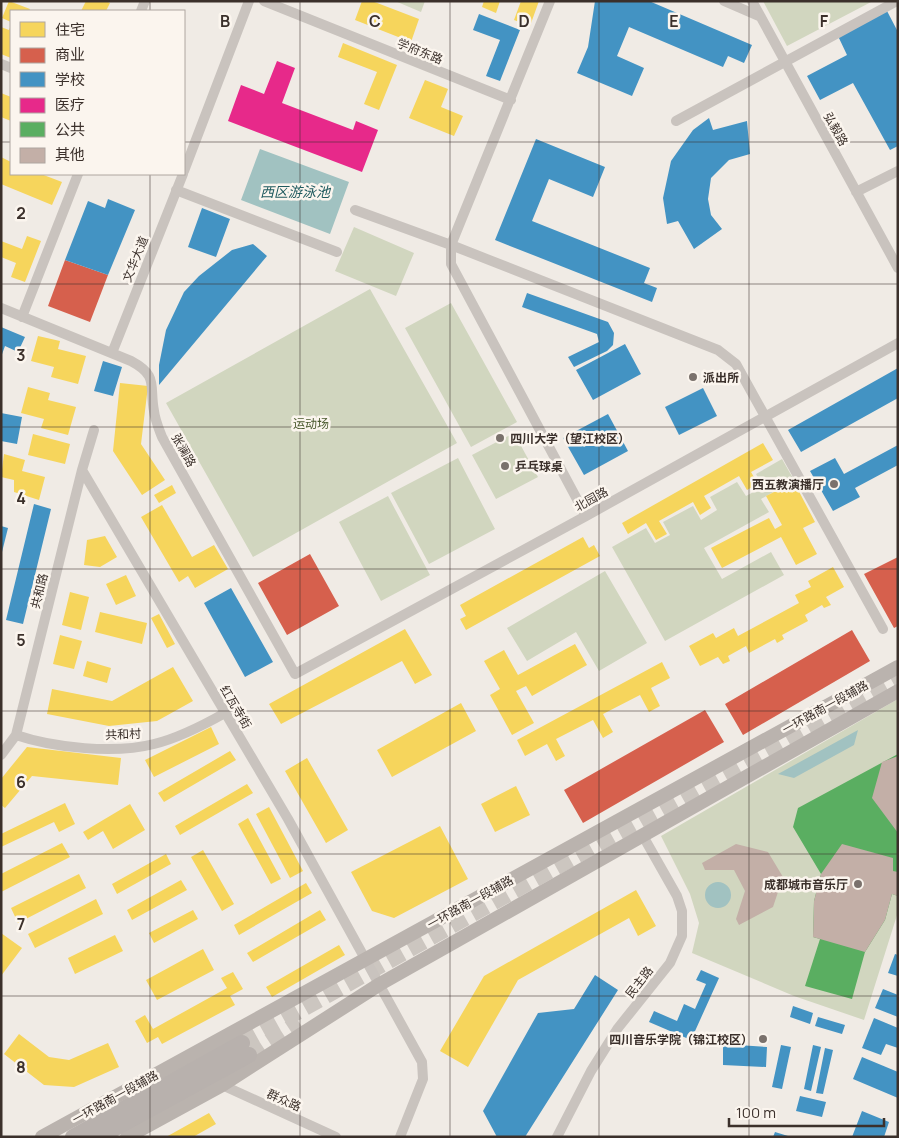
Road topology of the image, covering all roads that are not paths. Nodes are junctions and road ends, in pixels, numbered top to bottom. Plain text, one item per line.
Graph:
1 (249, 1) edge
2 (264, 1) edge
3 (550, 1) edge
4 (724, 1) edge
5 (752, 1) edge
6 (897, 1) edge
7 (761, 17) junction
8 (785, 61) junction
9 (511, 100) junction
10 (676, 121) dead end
11 (185, 167) edge
12 (898, 171) edge
13 (78, 175) edge
14 (182, 175) edge
15 (176, 190) junction
16 (856, 192) junction
17 (355, 210) dead end
18 (451, 245) junction
19 (337, 252) dead end
20 (898, 268) edge
21 (1, 308) edge
22 (22, 317) junction
23 (898, 343) edge
24 (112, 352) junction
25 (766, 416) junction
26 (94, 430) dead end
27 (82, 470) junction
28 (586, 516) junction
29 (883, 629) dead end
30 (898, 668) edge
31 (295, 674) joint
32 (898, 691) edge
33 (225, 713) junction
34 (16, 736) junction
35 (1, 755) edge
36 (643, 836) junction
37 (366, 958) junction
38 (380, 984) junction
39 (222, 1085) junction
40 (42, 1137) edge
41 (73, 1137) edge
42 (100, 1137) edge
43 (126, 1137) edge
44 (336, 1137) edge
45 (400, 1137) edge
46 (557, 1137) edge

1 - 11 street, 文华大道
2 - 9 street, 学府东路
3 - 9 street
4 - 7 street
5 - 7 street, 弘毅路
6 - 8 street
7 - 8 street, 弘毅路
8 - 10 street
8 - 16 street, 弘毅路
9 - 18 street
12 - 16 street
13 - 22 street
14 - 15 street, 文华大道
15 - 19 street
15 - 24 street, 文华大道
16 - 20 street, 弘毅路
17 - 18 street
18 - 25 street
18 - 28 street
21 - 22 street, 张澜路
22 - 24 street, 张澜路
23 - 25 street, 北园路
24 - 31 street, 张澜路
25 - 28 street, 北园路
25 - 29 street
26 - 27 street, 共和路
27 - 33 street, 红瓦寺街
27 - 34 street, 共和路
28 - 31 street, 北园路
30 - 37 main road, 一环路南一段辅路
32 - 36 main road, 一环路南一段辅路
33 - 34 street, 共和村
33 - 37 street, 红瓦寺街
34 - 35 street, 共和路
36 - 38 main road, 一环路南一段辅路
36 - 46 street, 民主路
37 - 38 street, 红瓦寺街
37 - 40 main road, 一环路南一段辅路
38 - 39 main road, 一环路南一段辅路
38 - 45 street, 红瓦寺街
39 - 43 main road, 一环路南一段辅路
39 - 44 street, 群众路
41 - 42 main road

